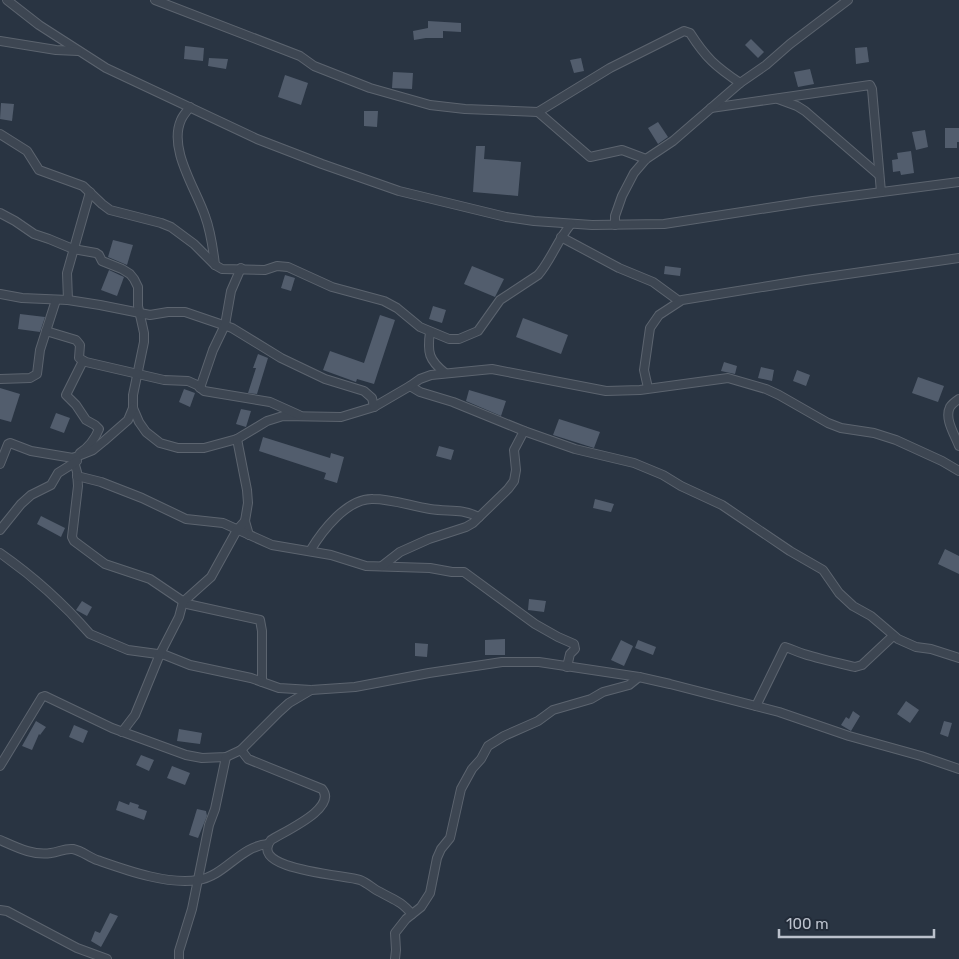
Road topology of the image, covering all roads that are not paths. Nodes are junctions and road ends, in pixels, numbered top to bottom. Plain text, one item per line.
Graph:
1 (7, 0) edge
2 (154, 0) edge
3 (848, 0) edge
4 (0, 41) edge
5 (78, 50) junction
6 (740, 84) junction
7 (775, 98) junction
8 (190, 107) junction
9 (711, 108) junction
10 (538, 112) junction
11 (0, 134) edge
12 (646, 159) junction
13 (879, 176) junction
14 (959, 182) edge
15 (90, 192) junction
16 (881, 192) junction
17 (0, 213) edge
18 (571, 224) junction
19 (615, 225) junction
20 (561, 237) junction
21 (73, 249) junction
22 (959, 258) edge
23 (215, 265) junction
24 (241, 268) junction
25 (0, 294) edge
26 (56, 300) junction
27 (68, 300) junction
28 (679, 302) junction
29 (141, 314) junction
30 (224, 325) junction
31 (46, 331) junction
32 (430, 332) junction
33 (83, 361) junction
34 (445, 373) junction
35 (136, 374) junction
36 (0, 379) edge
37 (410, 386) junction
38 (200, 388) junction
39 (648, 388) junction
40 (959, 399) edge
41 (374, 407) junction
42 (133, 408) junction
43 (301, 415) junction
44 (128, 420) junction
45 (139, 422) junction
46 (524, 432) junction
47 (237, 439) junction
48 (959, 446) edge
49 (73, 460) junction
50 (0, 464) edge
51 (959, 471) edge
52 (77, 476) junction
53 (479, 517) junction
54 (245, 520) junction
55 (0, 530) edge
56 (237, 530) junction
57 (249, 535) junction
58 (310, 552) junction
59 (0, 553) edge
60 (382, 566) junction
61 (183, 602) junction
62 (893, 636) junction
63 (160, 654) junction
64 (959, 658) edge
65 (567, 666) junction
66 (639, 678) junction
67 (262, 682) junction
68 (311, 690) junction
69 (756, 706) junction
70 (122, 732) junction
71 (241, 750) junction
72 (226, 757) junction
73 (0, 766) edge
74 (959, 769) edge
75 (0, 840) edge
76 (268, 844) junction
77 (199, 880) junction
78 (0, 910) edge
79 (412, 914) junction
80 (107, 959) edge
81 (180, 959) edge
82 (395, 959) edge

1 - 5 street
2 - 10 street
3 - 6 street
4 - 5 street
5 - 8 street
6 - 9 street
6 - 10 street
7 - 9 street
7 - 13 street
7 - 13 street
8 - 18 street
8 - 23 street
9 - 12 street
10 - 12 street
11 - 15 street
12 - 19 street
13 - 16 street
14 - 16 street
15 - 21 street
15 - 23 street
16 - 19 street
17 - 21 street
18 - 19 street
18 - 20 street
20 - 28 street
20 - 32 street
21 - 27 street
21 - 29 street
22 - 28 street
23 - 24 street
24 - 30 street
24 - 32 street
25 - 26 street
26 - 27 street
26 - 31 street
27 - 29 street
28 - 39 street
29 - 30 street
29 - 35 street
30 - 38 street
30 - 41 street
31 - 33 street
31 - 36 street
32 - 34 street
33 - 35 street
33 - 49 street
34 - 37 street
34 - 39 street
35 - 38 street
35 - 42 street
37 - 41 street
37 - 46 street
38 - 43 street
39 - 51 street
40 - 48 street
41 - 43 street
42 - 44 street
42 - 45 street
43 - 47 street
44 - 45 street
44 - 49 street
45 - 47 street
46 - 53 street
46 - 62 street
47 - 54 street
49 - 50 street
49 - 52 street
49 - 55 street
52 - 56 street
52 - 61 street
53 - 58 street
53 - 60 street
54 - 56 street
54 - 57 street
56 - 57 street
56 - 61 street
57 - 58 street
58 - 60 street
59 - 63 street
60 - 65 street
61 - 63 street
61 - 67 street
62 - 64 street
62 - 69 street
63 - 67 street
63 - 70 street
65 - 66 street
65 - 68 street
66 - 69 street
66 - 79 street
67 - 68 street
68 - 71 street
69 - 74 street
70 - 72 street
70 - 73 street
71 - 72 street
71 - 76 street
72 - 77 street
75 - 77 street
76 - 77 street
76 - 79 street
77 - 81 street
78 - 80 street
79 - 82 street

